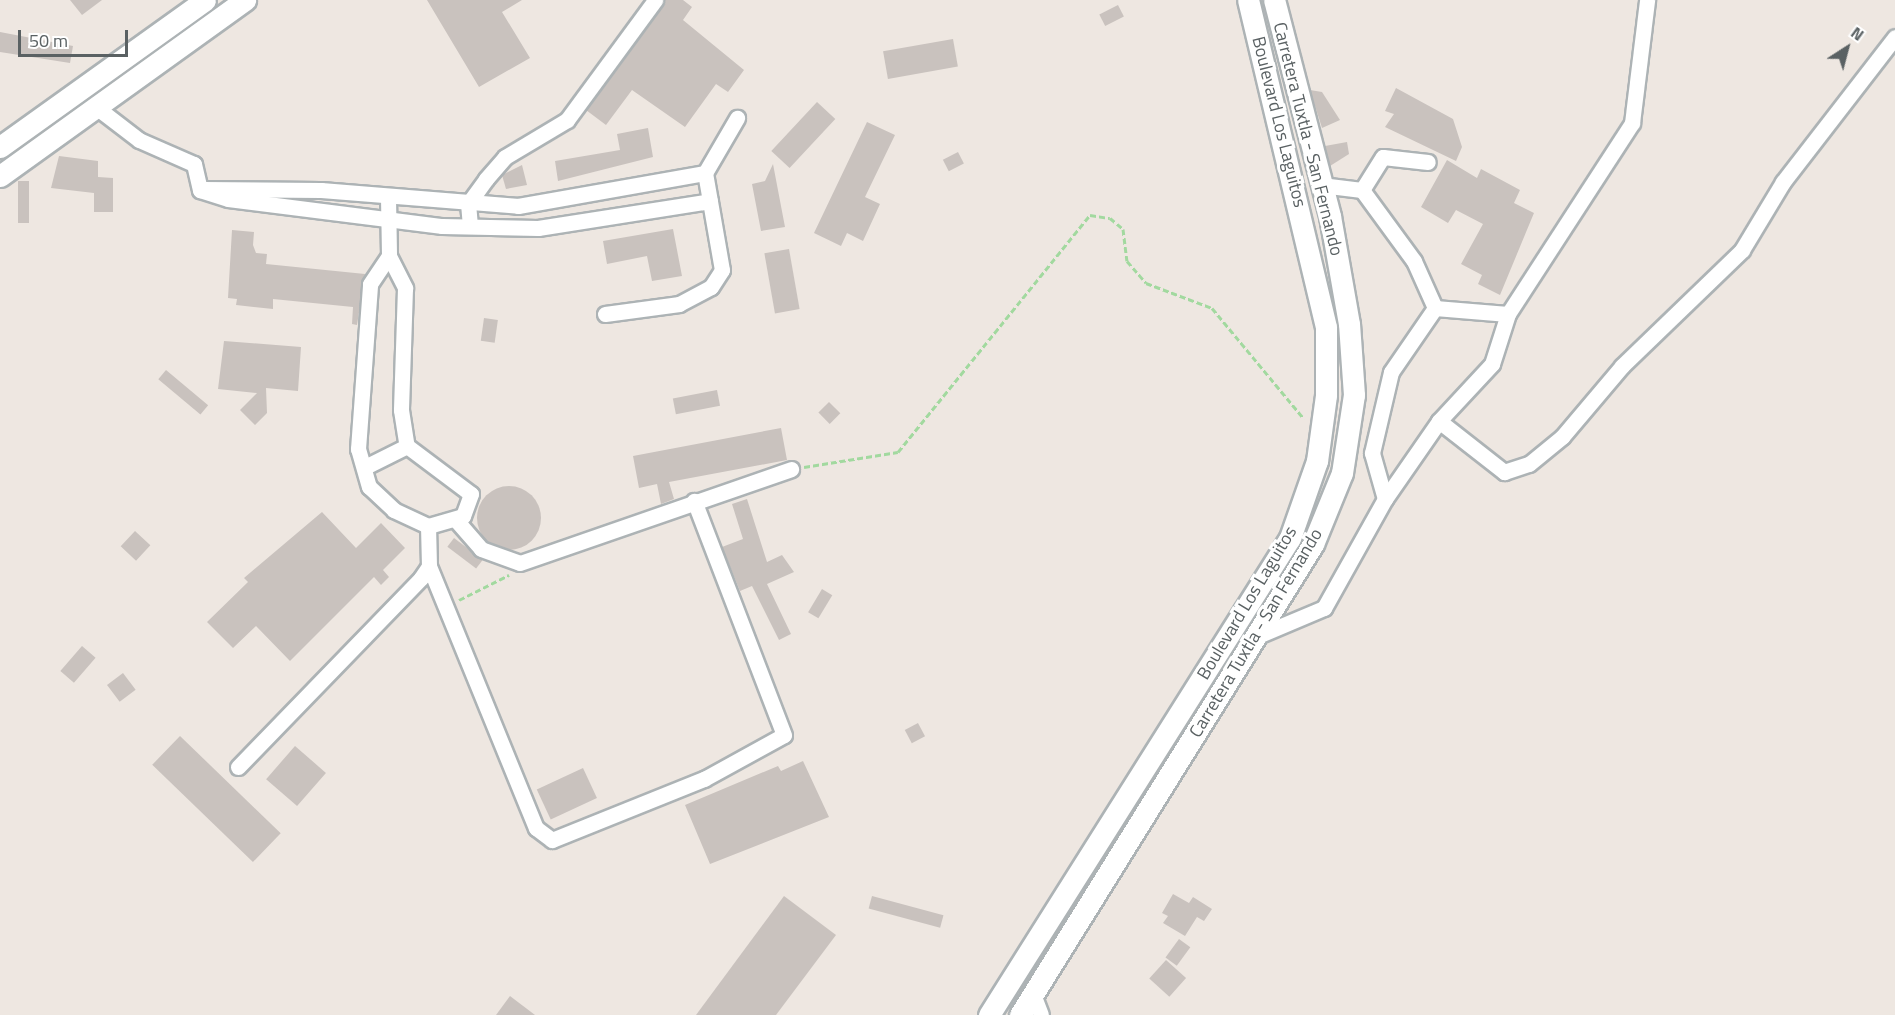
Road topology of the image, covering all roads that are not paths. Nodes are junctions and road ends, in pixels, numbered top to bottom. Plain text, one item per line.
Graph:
1 (205, 0) edge
2 (245, 0) edge
3 (655, 0) edge
4 (1248, 0) edge
5 (1274, 0) edge
6 (1647, 0) edge
7 (1895, 37) edge
8 (96, 107) junction
9 (737, 118) dead end
10 (0, 147) edge
11 (1428, 162) dead end
12 (705, 173) junction
13 (0, 176) edge
14 (1321, 185) junction
15 (200, 190) junction
16 (1362, 190) junction
17 (388, 197) junction
18 (711, 201) junction
19 (468, 204) junction
20 (390, 218) junction
21 (470, 226) junction
22 (389, 256) junction
23 (1435, 308) junction
24 (605, 314) dead end
25 (1508, 314) junction
26 (1439, 422) junction
27 (407, 446) junction
28 (365, 466) junction
29 (791, 469) road end
30 (1385, 499) junction
31 (694, 501) junction
32 (456, 520) junction
33 (428, 526) junction
34 (429, 566) junction
35 (1255, 637) junction
36 (238, 767) dead end
37 (1034, 994) junction
38 (989, 1015) edge
39 (1020, 1015) edge
40 (1041, 1015) edge

1 - 10 main road
2 - 8 main road
3 - 19 street
4 - 38 main road, Boulevard Los Laguitos
5 - 14 main road, Carretera Tuxtla - San Fernando
6 - 25 street
7 - 26 street
8 - 13 main road
8 - 15 street
9 - 12 street
11 - 16 street
12 - 18 street
12 - 19 street
14 - 16 street
14 - 35 main road, Carretera Tuxtla - San Fernando
15 - 17 street
15 - 20 street
16 - 23 street
17 - 19 street
17 - 20 street
18 - 21 street
18 - 24 street
19 - 21 street
20 - 21 street
20 - 22 street
22 - 27 street
22 - 28 street
23 - 25 street
23 - 30 street
25 - 26 street
26 - 30 street
27 - 28 street
27 - 32 street
28 - 33 street
29 - 31 street
30 - 35 street
31 - 32 street
31 - 34 street
32 - 33 street
33 - 34 street
34 - 36 street
35 - 37 main road, Carretera Tuxtla - San Fernando
37 - 39 main road, Carretera Tuxtla - San Fernando
37 - 40 street

